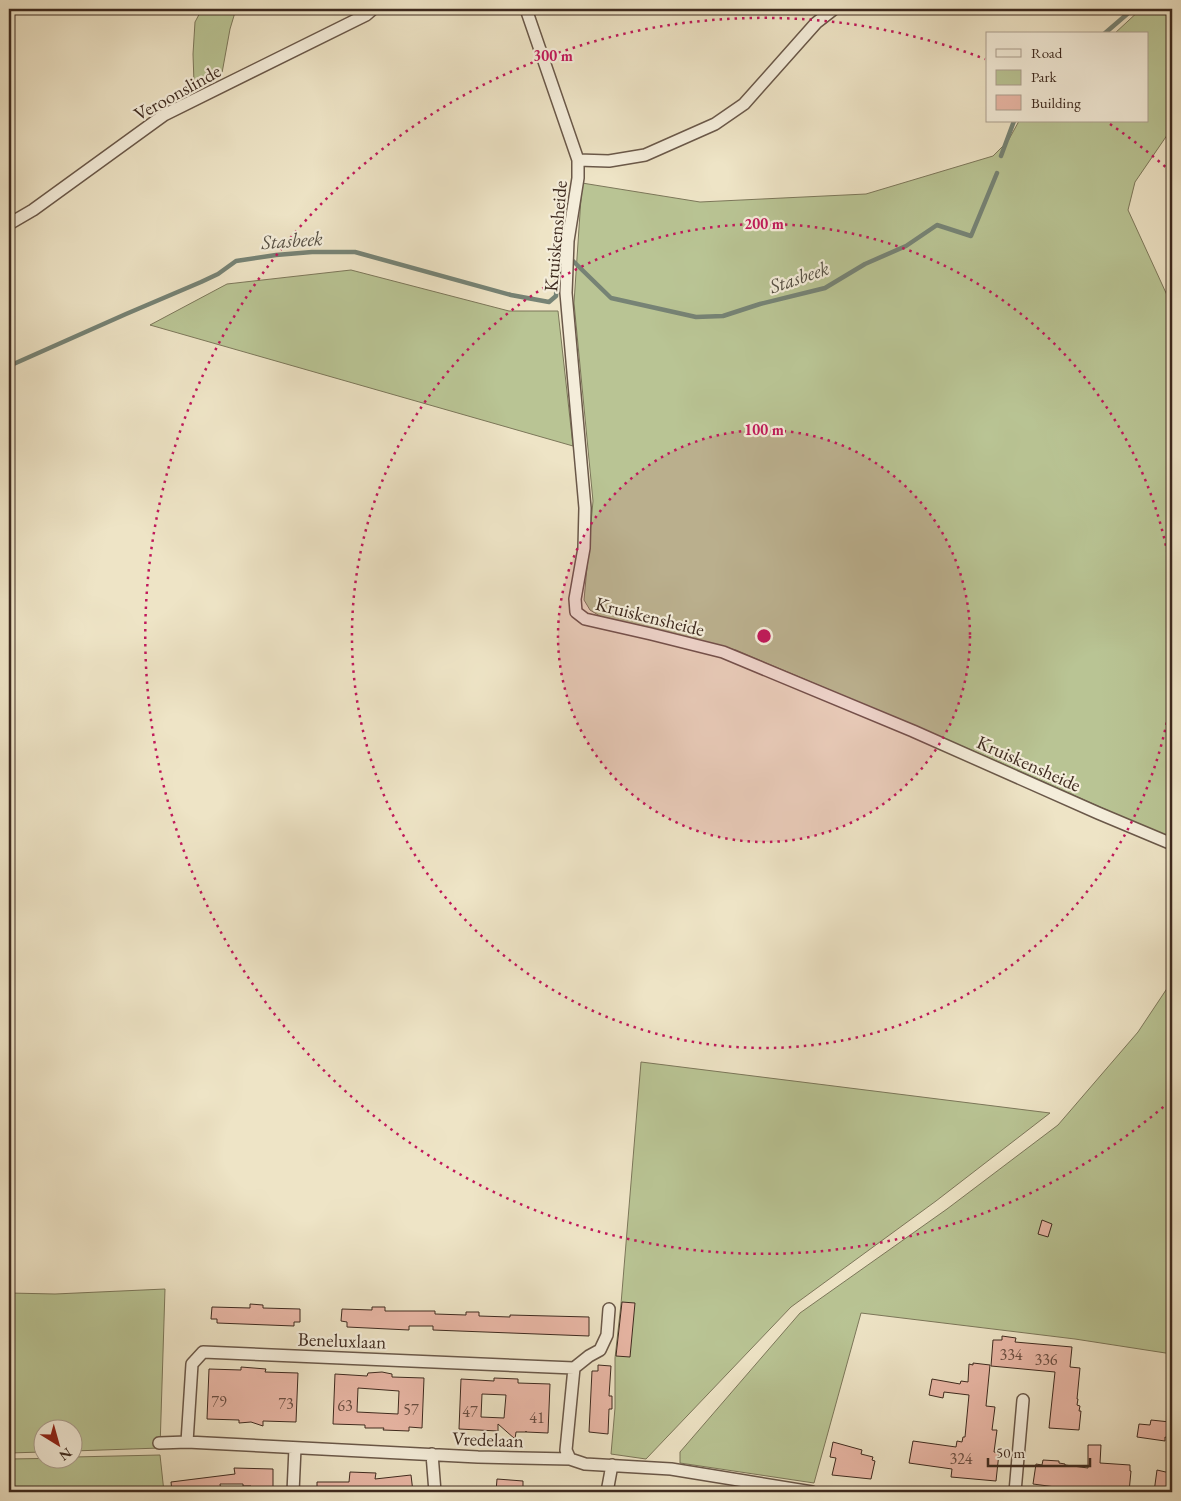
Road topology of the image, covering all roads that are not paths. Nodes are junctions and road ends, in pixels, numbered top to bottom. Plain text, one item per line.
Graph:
1 (373, 9) edge
2 (526, 9) edge
3 (834, 9) edge
4 (578, 160) junction
5 (9, 224) edge
6 (1172, 844) edge
7 (609, 1309) dead end
8 (574, 1368) junction
9 (1023, 1400) dead end
10 (187, 1442) junction
11 (160, 1443) dead end
12 (296, 1448) junction
13 (432, 1454) junction
14 (570, 1459) junction
15 (612, 1465) junction
16 (293, 1492) edge
17 (434, 1492) edge
18 (607, 1492) edge
19 (812, 1492) edge
20 (1015, 1492) edge

1 - 5 street, Veroonslinde
2 - 4 street, Kruiskensheide
3 - 4 street
4 - 6 street, Kruiskensheide
7 - 8 street
8 - 10 street, Beneluxlaan
8 - 14 street
9 - 20 street
10 - 11 street, Vredelaan
10 - 12 street, Vredelaan
12 - 13 street, Vredelaan
12 - 16 street
13 - 14 street, Vredelaan
13 - 17 street
14 - 15 street, Vredelaan
15 - 18 street
15 - 19 street, Vredelaan

